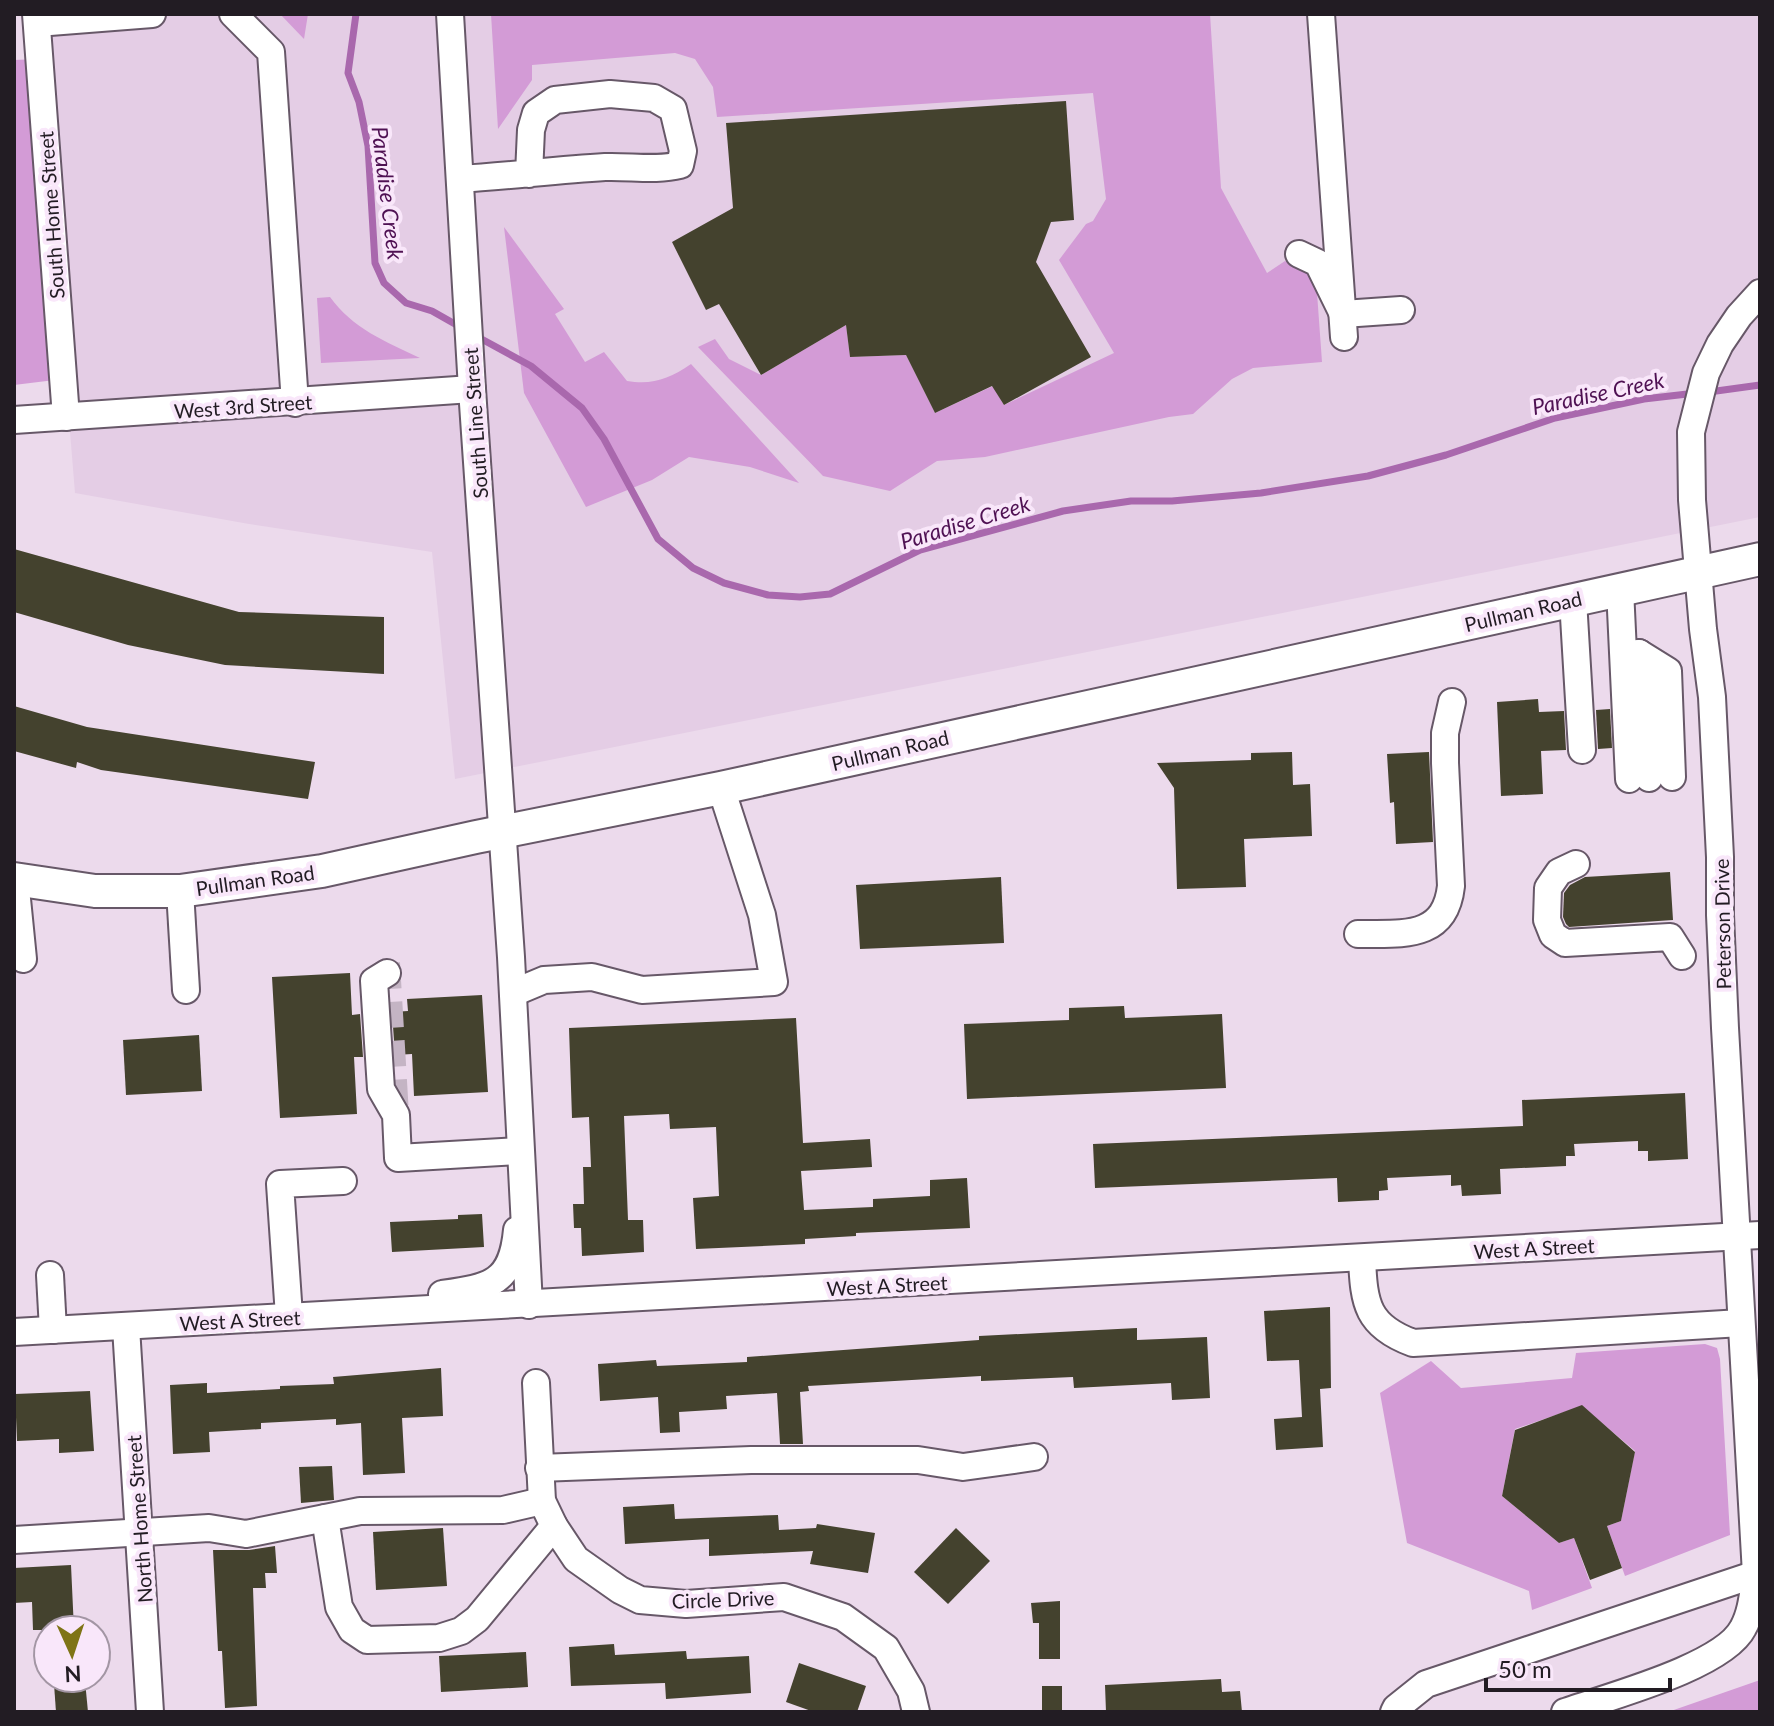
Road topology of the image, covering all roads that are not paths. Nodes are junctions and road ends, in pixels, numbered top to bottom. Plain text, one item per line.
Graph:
1 (152, 14) edge
2 (233, 14) edge
3 (450, 14) edge
4 (1321, 14) edge
5 (36, 18) edge
6 (529, 174) junction
7 (460, 179) junction
8 (1299, 254) dead end
9 (1760, 293) edge
10 (1401, 310) dead end
11 (1344, 326) junction
12 (471, 378) junction
13 (295, 403) junction
14 (66, 417) junction
15 (14, 420) edge
16 (1760, 559) edge
17 (1698, 571) junction
18 (1620, 589) junction
19 (1573, 600) junction
20 (1452, 702) dead end
21 (1582, 750) dead end
22 (1650, 778) dead end
23 (721, 788) junction
24 (503, 832) junction
25 (1576, 864) dead end
26 (15, 879) edge
27 (180, 891) junction
28 (1358, 934) dead end
29 (1682, 956) dead end
30 (23, 959) dead end
31 (387, 973) dead end
32 (186, 990) dead end
33 (513, 993) junction
34 (520, 1161) junction
35 (343, 1181) dead end
36 (1748, 1236) edge
37 (1362, 1259) junction
38 (50, 1275) dead end
39 (529, 1305) junction
40 (289, 1316) junction
41 (1741, 1323) junction
42 (126, 1327) junction
43 (53, 1330) junction
44 (14, 1332) edge
45 (536, 1383) dead end
46 (1034, 1457) dead end
47 (539, 1468) junction
48 (542, 1501) junction
49 (325, 1518) junction
50 (554, 1526) junction
51 (140, 1533) junction
52 (14, 1540) edge
53 (1756, 1574) junction
54 (150, 1712) edge
55 (916, 1712) edge
56 (1394, 1712) edge
57 (1565, 1712) edge

1 - 5 street
2 - 13 street
3 - 7 street, South Line Street
4 - 11 street
5 - 14 street, South Home Street
6 - 6 street
6 - 7 street
7 - 12 street, South Line Street
8 - 11 street
9 - 17 street, Peterson Drive
10 - 11 street
12 - 13 street, West 3rd Street
12 - 24 street, South Line Street
13 - 14 street, West 3rd Street
14 - 15 street, West 3rd Street
16 - 17 main road, Pullman Road
17 - 18 main road, Pullman Road
17 - 36 street, Peterson Drive
18 - 19 main road, Pullman Road
18 - 22 street
19 - 21 street
19 - 23 main road, Pullman Road
20 - 28 street
23 - 24 main road, Pullman Road
23 - 33 street
24 - 27 main road, Pullman Road
24 - 33 street, South Line Street
25 - 29 street
26 - 27 main road, Pullman Road
26 - 30 street
27 - 32 street
31 - 34 street
33 - 34 street, South Line Street
34 - 39 street
34 - 40 street
35 - 40 street
36 - 37 street, West A Street
36 - 41 street, Peterson Drive
37 - 39 street, West A Street
37 - 41 street
38 - 43 street
39 - 40 street, West A Street
40 - 42 street, West A Street
41 - 53 street, Peterson Drive
42 - 43 street, West A Street
42 - 51 street, North Home Street
43 - 44 street, West A Street
45 - 47 street, Circle Drive
46 - 47 street
47 - 48 street, Circle Drive
48 - 49 street
48 - 50 street, Circle Drive
49 - 50 street
49 - 51 street
50 - 55 street, Circle Drive
51 - 52 street
51 - 54 street, North Home Street
53 - 56 street
53 - 57 street, Peterson Drive

